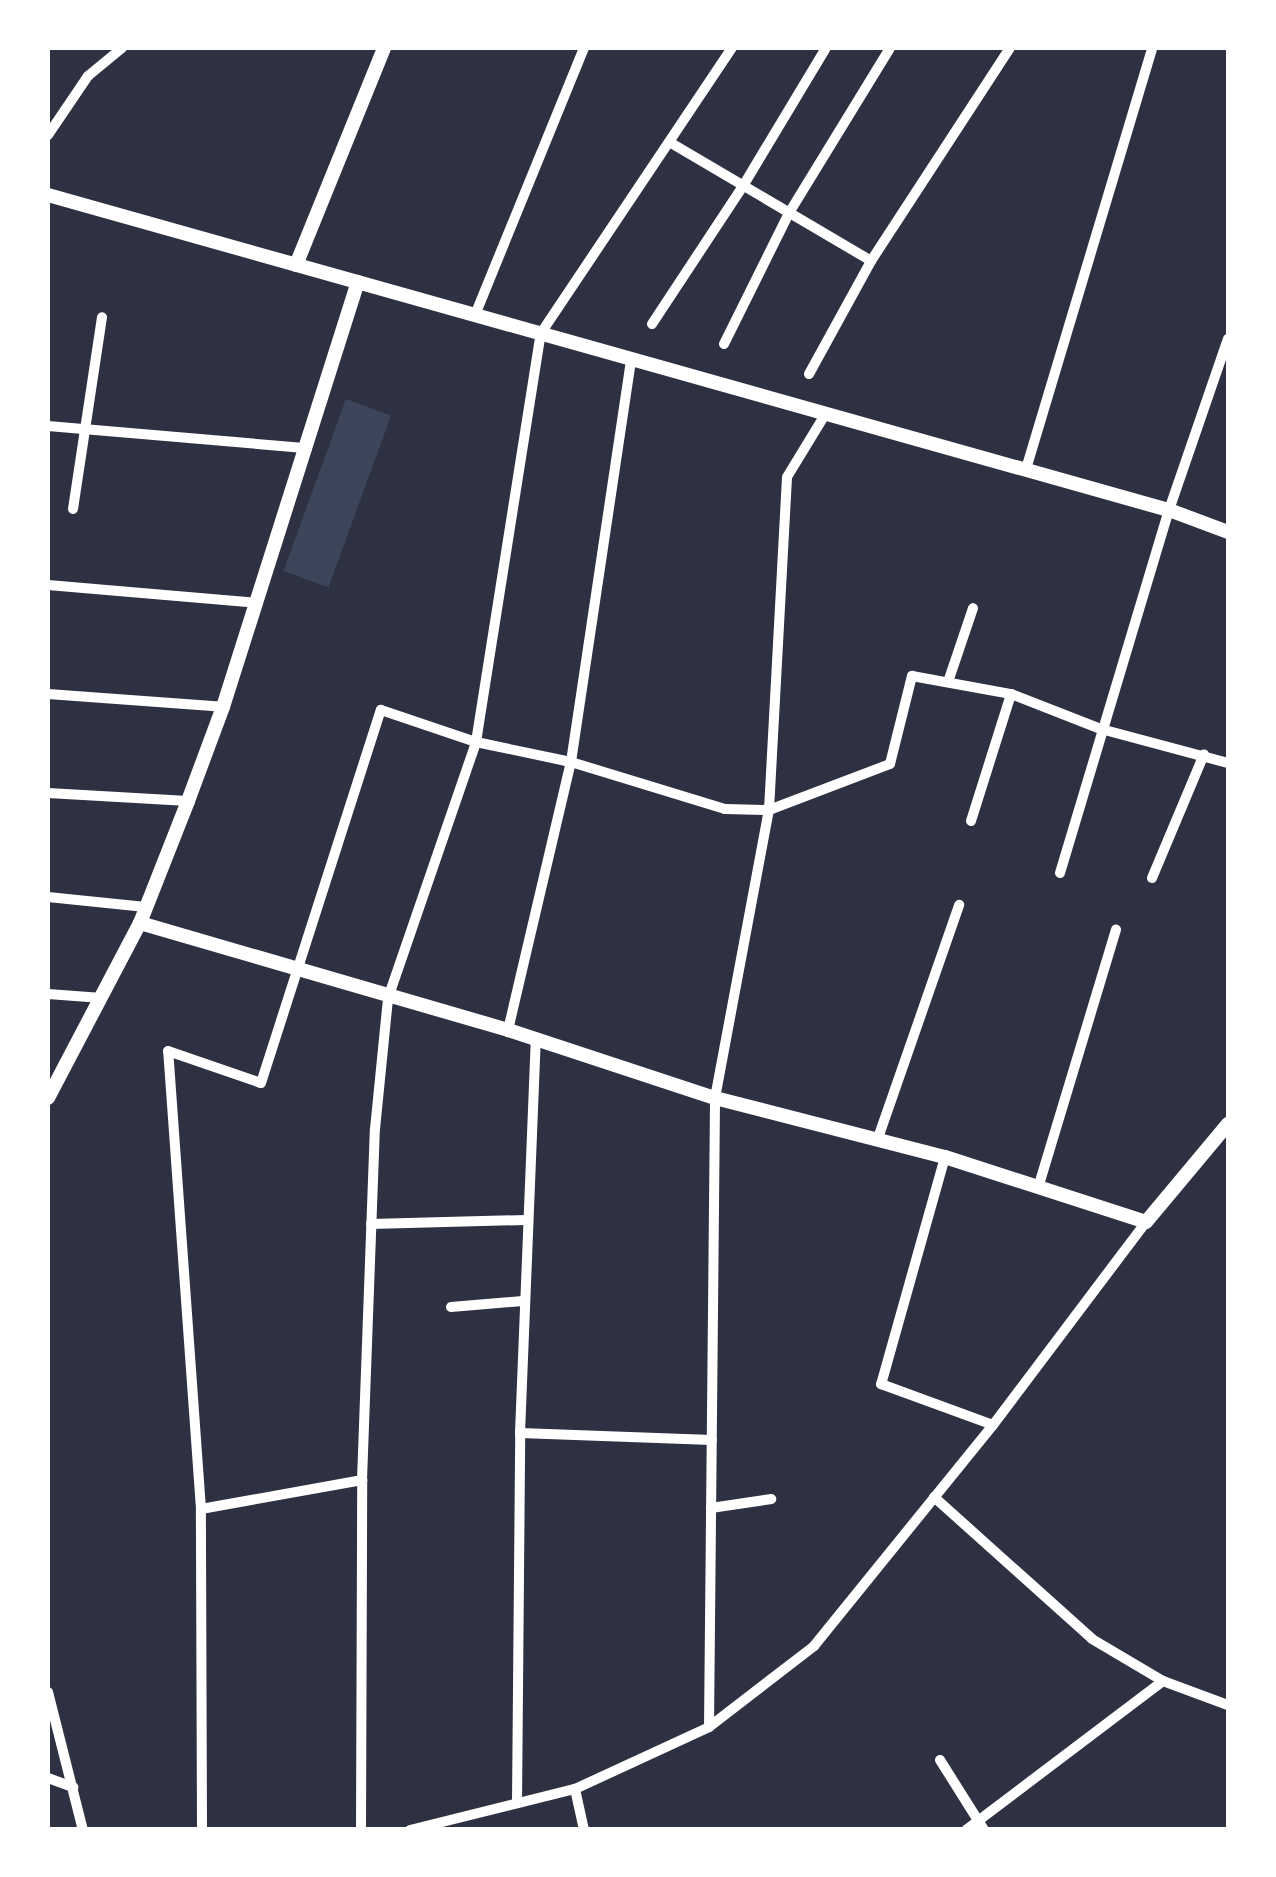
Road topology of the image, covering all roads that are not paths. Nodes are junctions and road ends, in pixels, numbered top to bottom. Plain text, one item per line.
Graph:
1 (122, 48) edge
2 (384, 48) edge
3 (584, 48) edge
4 (732, 48) edge
5 (826, 48) edge
6 (890, 48) edge
7 (1010, 48) edge
8 (1152, 48) edge
9 (48, 135) edge
10 (670, 143) junction
11 (743, 186) junction
12 (48, 195) edge
13 (790, 213) junction
14 (871, 261) junction
15 (296, 265) junction
16 (358, 282) junction
17 (474, 315) junction
18 (102, 318) dead end
19 (652, 324) dead end
20 (540, 334) junction
21 (1228, 339) edge
22 (724, 344) dead end
23 (632, 359) junction
24 (809, 374) dead end
25 (826, 414) junction
26 (48, 426) edge
27 (84, 429) junction
28 (307, 448) junction
29 (1026, 469) junction
30 (73, 509) dead end
31 (1169, 510) junction
32 (1228, 532) edge
33 (48, 585) edge
34 (256, 603) junction
35 (973, 608) dead end
36 (948, 682) junction
37 (48, 694) edge
38 (1011, 694) junction
39 (223, 707) junction
40 (1102, 729) junction
41 (476, 742) junction
42 (1204, 754) junction
43 (571, 762) junction
44 (1228, 763) edge
45 (48, 793) edge
46 (188, 801) junction
47 (770, 810) junction
48 (971, 821) dead end
49 (1060, 873) dead end
50 (1152, 878) dead end
51 (48, 897) edge
52 (959, 904) dead end
53 (145, 907) junction
54 (140, 923) junction
55 (1116, 930) dead end
56 (298, 972) junction
57 (48, 994) edge
58 (102, 998) junction
59 (388, 998) junction
60 (508, 1030) junction
61 (536, 1042) junction
62 (48, 1098) edge
63 (715, 1098) junction
64 (1228, 1124) edge
65 (878, 1138) junction
66 (945, 1158) junction
67 (1038, 1188) junction
68 (526, 1220) junction
69 (1146, 1222) junction
70 (371, 1224) junction
71 (524, 1302) junction
72 (451, 1307) dead end
73 (993, 1424) junction
74 (520, 1434) junction
75 (712, 1440) junction
76 (362, 1480) junction
77 (934, 1497) junction
78 (771, 1500) dead end
79 (711, 1508) junction
80 (201, 1509) junction
81 (1163, 1681) junction
82 (48, 1692) edge
83 (1228, 1705) edge
84 (709, 1727) junction
85 (940, 1760) dead end
86 (48, 1778) edge
87 (73, 1788) junction
88 (575, 1789) junction
89 (517, 1803) junction
90 (983, 1824) edge
91 (83, 1830) edge
92 (202, 1830) edge
93 (361, 1830) edge
94 (410, 1830) edge
95 (584, 1830) edge
96 (966, 1830) edge

1 - 9 street
2 - 15 street
3 - 17 street
4 - 10 street
5 - 11 street
6 - 13 street
7 - 14 street
8 - 29 street
10 - 11 street
10 - 20 street
11 - 13 street
11 - 19 street
12 - 15 street
13 - 14 street
13 - 22 street
14 - 24 street
15 - 16 street
16 - 17 street
16 - 28 street
17 - 20 street
18 - 27 street
20 - 23 street
20 - 41 street
21 - 31 street
23 - 25 street
23 - 43 street
25 - 29 street
25 - 47 street
26 - 27 street
27 - 28 street
27 - 30 street
28 - 34 street
29 - 31 street
31 - 32 street
31 - 40 street
33 - 34 street
34 - 39 street
35 - 36 street
36 - 38 street
36 - 47 street
37 - 39 street
38 - 40 street
38 - 48 street
39 - 46 street
40 - 42 street
40 - 49 street
41 - 43 street
41 - 56 street
41 - 59 street
42 - 44 street
42 - 50 street
43 - 47 street
43 - 60 street
45 - 46 street
46 - 53 street
47 - 63 street
51 - 53 street
52 - 65 street
53 - 54 street
54 - 56 street
54 - 58 street
55 - 67 street
56 - 59 street
56 - 80 street
57 - 58 street
58 - 62 street
59 - 60 street
59 - 70 street
60 - 61 street
61 - 63 street
61 - 68 street
63 - 65 street
63 - 75 street
64 - 69 street
65 - 66 street
66 - 67 street
66 - 73 street
67 - 69 street
68 - 70 street
68 - 71 street
69 - 73 street
70 - 76 street
71 - 72 street
71 - 74 street
73 - 77 street
74 - 75 street
74 - 89 street
75 - 79 street
76 - 80 street
76 - 93 street
77 - 81 street
77 - 84 street
78 - 79 street
79 - 84 street
80 - 92 street
81 - 83 street
81 - 90 street
82 - 87 street
84 - 88 street
85 - 90 street
86 - 87 street
87 - 91 street
88 - 89 street
88 - 95 street
89 - 94 street
90 - 96 street

